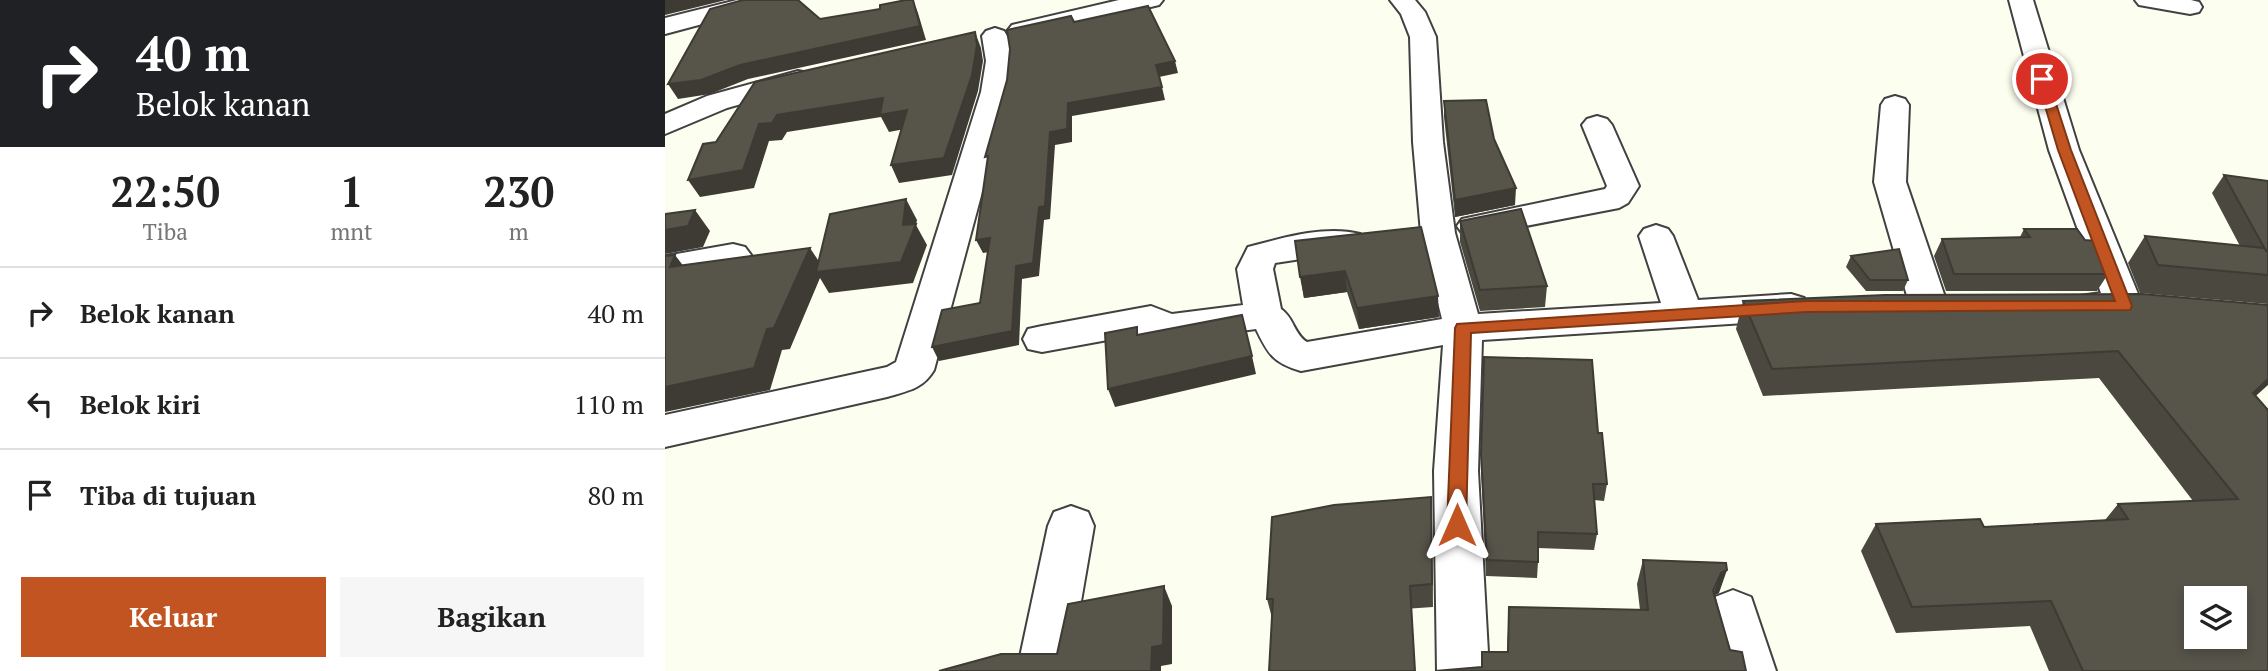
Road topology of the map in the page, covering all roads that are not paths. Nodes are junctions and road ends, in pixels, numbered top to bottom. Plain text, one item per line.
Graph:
1 (1402, 0) edge
2 (2021, 0) edge
3 (2147, 0) edge
4 (1139, 1) edge
5 (742, 6) edge
6 (2190, 7) dead end
7 (665, 26) edge
8 (824, 73) edge
9 (1895, 105) dead end
10 (1597, 124) dead end
11 (665, 125) edge
12 (1411, 236) junction
13 (1656, 236) dead end
14 (733, 255) edge
15 (665, 267) edge
16 (1929, 306) edge
17 (2055, 306) edge
18 (2125, 306) junction
19 (1820, 307) edge
20 (2164, 310) edge
21 (1263, 314) junction
22 (1684, 314) junction
23 (1463, 328) junction
24 (1042, 339) dead end
25 (665, 432) edge
26 (1071, 526) dead end
27 (1733, 613) dead end
28 (1043, 671) edge
29 (1463, 671) edge
30 (1750, 671) edge

1 - 12 street
2 - 18 street
3 - 6 street
4 - 25 street
5 - 7 street
8 - 11 street
9 - 16 street
10 - 12 street
12 - 21 street
12 - 23 street
13 - 22 street
14 - 15 street
17 - 18 street
18 - 20 street
19 - 22 street
21 - 23 street
21 - 24 street
22 - 23 street
23 - 29 street
26 - 28 street
27 - 30 street

